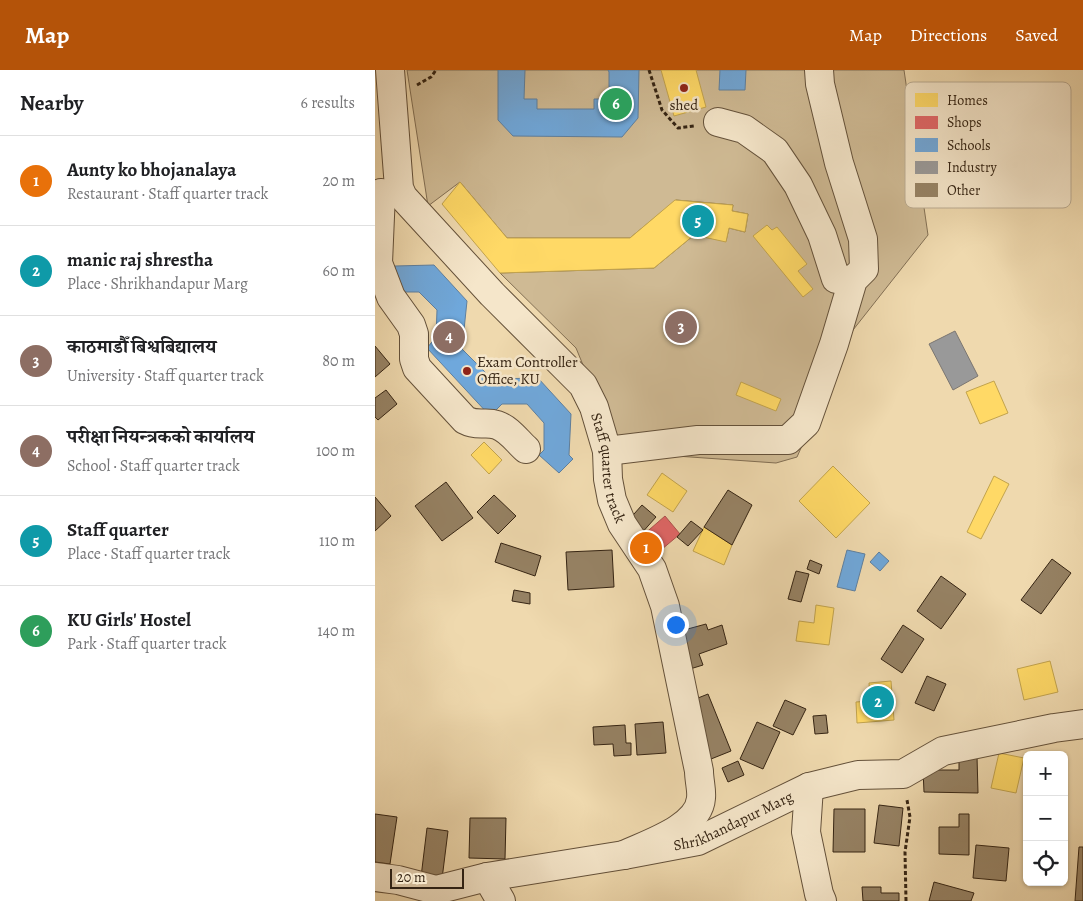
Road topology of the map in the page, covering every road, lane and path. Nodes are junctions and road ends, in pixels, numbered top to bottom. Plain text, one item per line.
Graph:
1 (390, 70) edge
2 (649, 70) edge
3 (819, 70) edge
4 (718, 122) joint
5 (385, 191) edge
6 (853, 280) junction
7 (525, 449) dead end
8 (607, 450) junction
9 (1083, 724) edge
10 (903, 774) junction
11 (809, 787) junction
12 (624, 855) junction
13 (375, 877) edge
14 (487, 877) junction
15 (501, 901) edge
16 (822, 901) edge
17 (906, 901) edge

1 - 5 street, Staff quarter track
2 - 4 path
3 - 6 street
4 - 6 street
5 - 7 street
5 - 8 street, Staff quarter track
6 - 8 street
8 - 12 street, Staff quarter track
9 - 10 street, Shrikhandapur Marg
10 - 11 street, Shrikhandapur Marg
10 - 17 path
11 - 12 street, Shrikhandapur Marg
11 - 16 street
12 - 14 street, Shrikhandapur Marg
13 - 14 street, Shrikhandapur Marg
14 - 15 street

